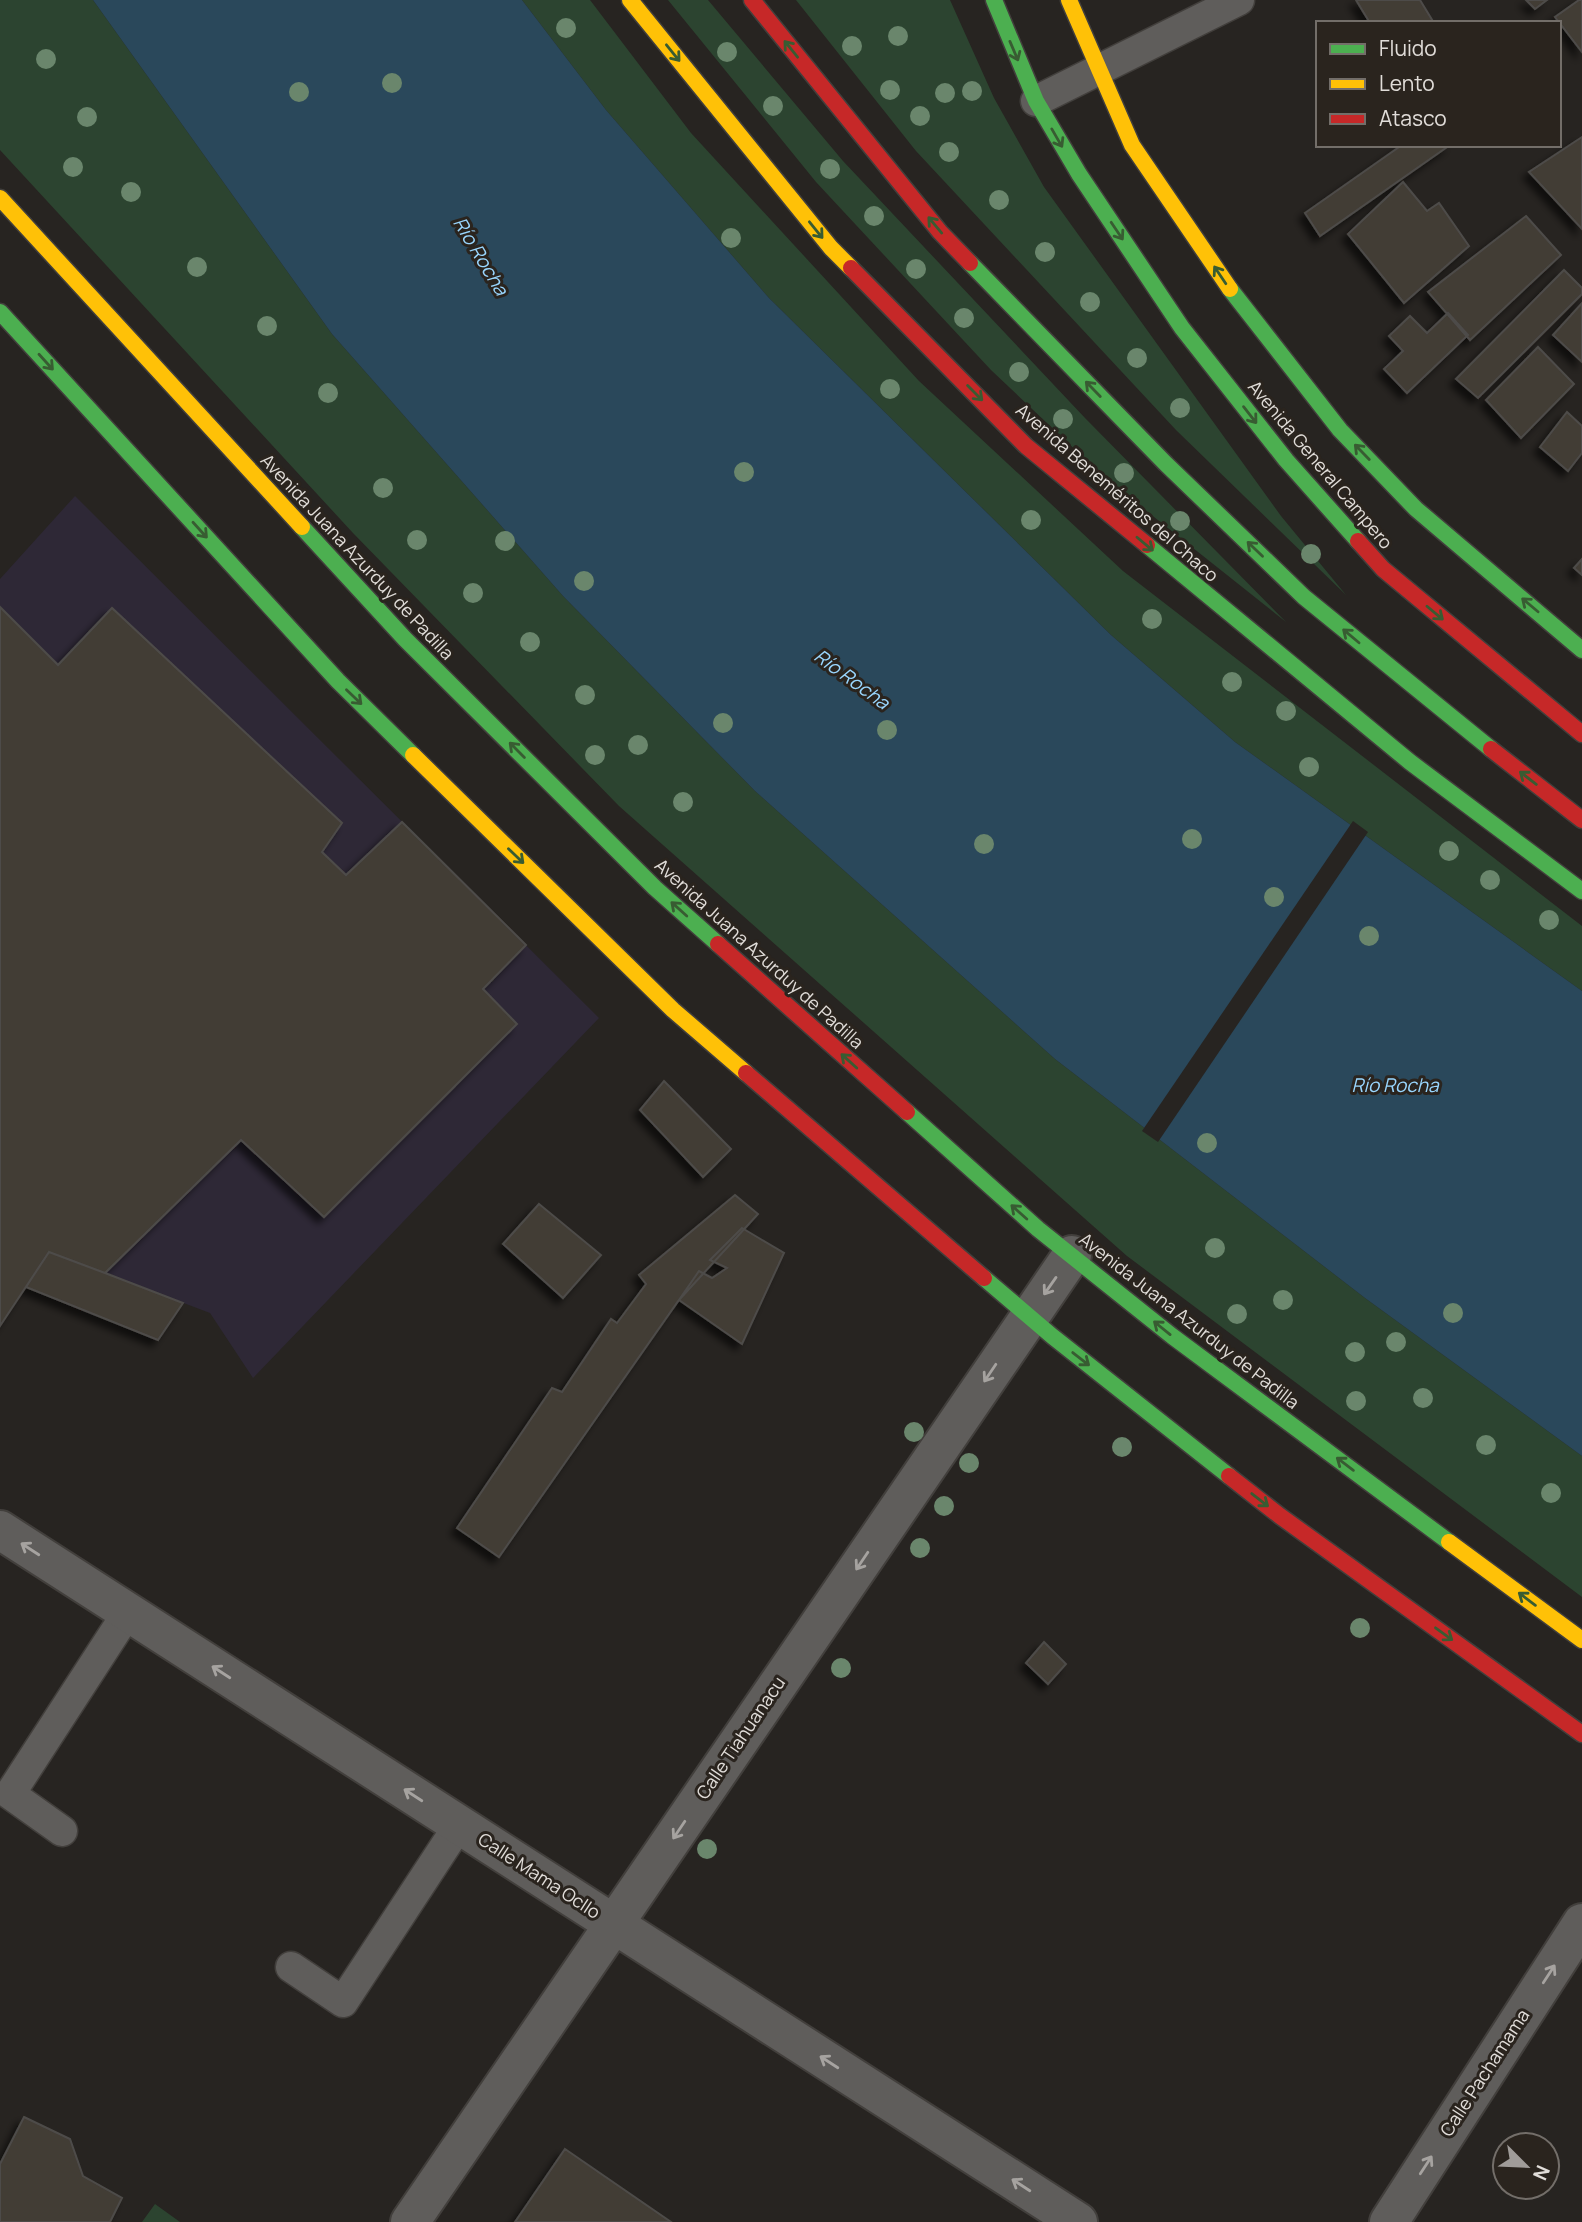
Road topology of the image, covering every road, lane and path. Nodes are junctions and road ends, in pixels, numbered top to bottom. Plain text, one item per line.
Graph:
1 (631, 0) edge
2 (752, 0) edge
3 (994, 0) edge
4 (1069, 0) edge
5 (1239, 0) edge
6 (1099, 72) junction
7 (1036, 101) junction
8 (0, 198) edge
9 (0, 312) edge
10 (1582, 650) edge
11 (1582, 734) edge
12 (1582, 820) edge
13 (1582, 891) edge
14 (1072, 1255) junction
15 (1028, 1317) junction
16 (0, 1530) edge
17 (128, 1612) junction
18 (1582, 1640) edge
19 (1582, 1734) edge
20 (459, 1825) junction
21 (62, 1831) dead end
22 (1582, 1923) edge
23 (615, 1924) junction
24 (291, 1967) dead end
25 (410, 2222) edge
26 (1078, 2222) edge
27 (1389, 2222) edge

1 -> 13 main road, Avenida Beneméritos del Chaco
12 -> 2 main road
3 -> 7 main road, Avenida General Campero
4 - 6 main road
5 - 6 lane
6 - 7 lane
10 -> 6 main road
7 -> 11 main road, Avenida General Campero
14 -> 8 main road, Avenida Juana Azurduy de Padilla
9 -> 15 main road
14 -> 15 street, Calle Tiahuanacu
18 -> 14 main road, Avenida Juana Azurduy de Padilla
15 -> 19 main road
15 -> 23 street, Calle Tiahuanacu
17 -> 16 street, Calle Mama Ocllo
20 -> 17 street, Calle Mama Ocllo
17 - 21 lane
20 - 23 street, Calle Mama Ocllo
20 - 24 lane
27 -> 22 street, Calle Pachamama
23 - 25 street, Calle Tiahuanacu
26 -> 23 street, Calle Mama Ocllo

